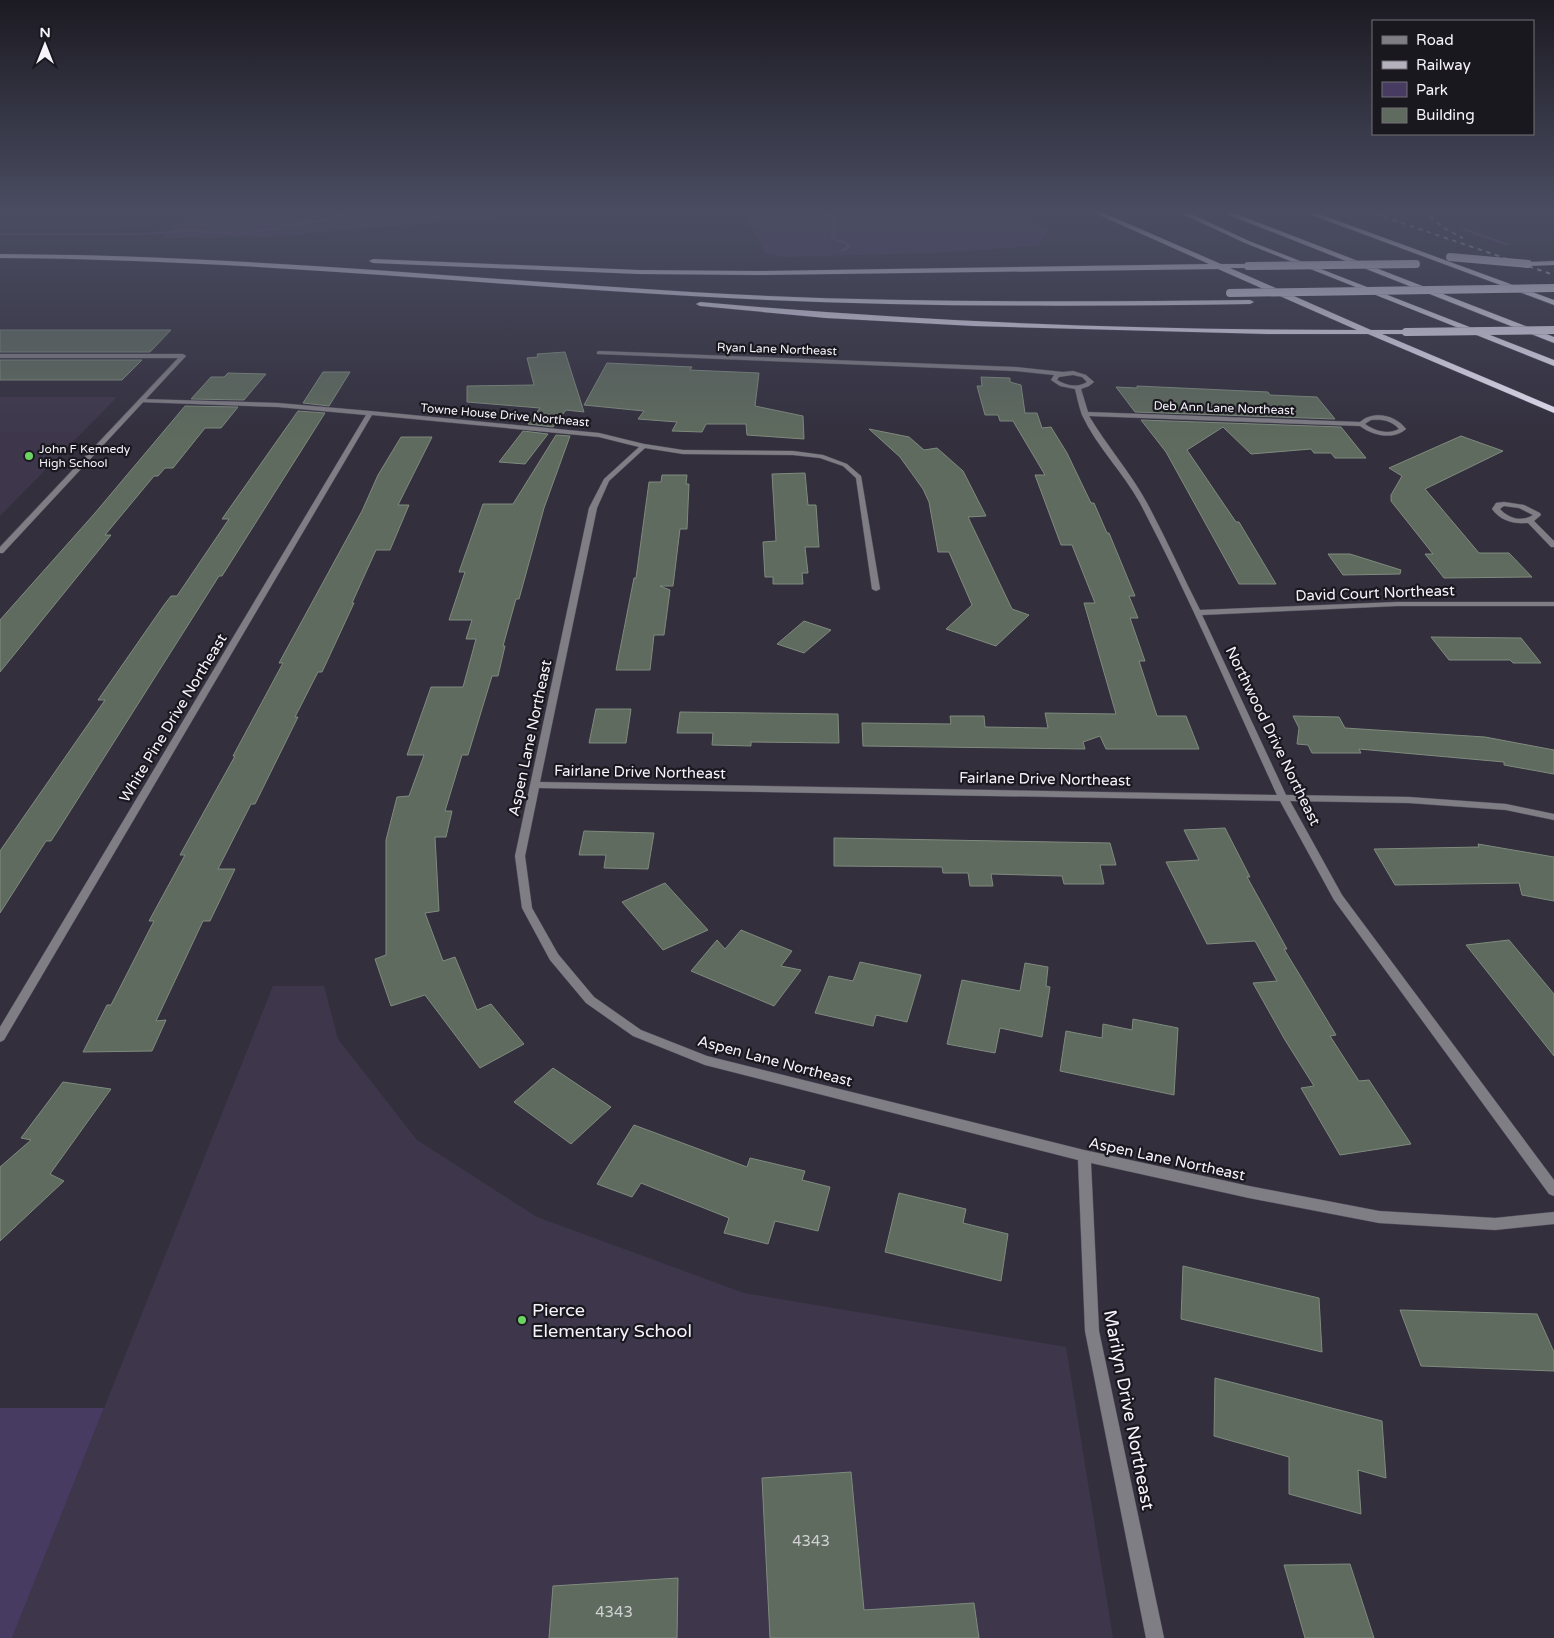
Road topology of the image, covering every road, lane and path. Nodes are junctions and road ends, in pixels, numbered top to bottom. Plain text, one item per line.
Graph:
1 (546, 287) edge
2 (602, 287) edge
3 (1269, 287) edge
4 (1362, 287) edge
5 (1416, 287) edge
6 (1515, 287) edge
7 (1554, 288) edge
8 (960, 294) dead end
9 (1190, 294) dead end
10 (1220, 294) dead end
11 (1515, 298) dead end
12 (1554, 298) edge
13 (1427, 299) dead end
14 (1476, 299) dead end
15 (1368, 300) dead end
16 (1417, 300) dead end
17 (1319, 301) dead end
18 (1260, 302) dead end
19 (1280, 302) dead end
20 (1554, 303) edge
21 (1554, 330) edge
22 (1267, 332) junction
23 (1370, 332) junction
24 (1554, 340) edge
25 (599, 353) dead end
26 (0, 356) edge
27 (1431, 359) junction
28 (1554, 363) edge
29 (1062, 374) junction
30 (1077, 387) junction
31 (141, 401) junction
32 (1554, 410) edge
33 (370, 413) junction
34 (1085, 414) junction
35 (1362, 424) junction
36 (644, 446) junction
37 (1530, 521) junction
38 (1554, 545) edge
39 (0, 551) edge
40 (876, 589) dead end
41 (1554, 604) edge
42 (1197, 613) junction
43 (535, 785) junction
44 (1282, 798) junction
45 (1554, 818) edge
46 (0, 1037) edge
47 (1084, 1156) junction
48 (1554, 1190) edge
49 (1554, 1218) edge
50 (1155, 1638) edge

1 - 22 highway
2 - 18 highway
3 - 23 highway
4 - 28 highway
5 - 24 highway
6 - 20 highway
7 - 10 highway, bridge
8 - 9 highway
11 - 12 highway
13 - 14 highway
15 - 16 highway
17 - 19 highway
21 - 23 highway, bridge
22 - 23 highway
22 - 27 highway
23 - 27 highway
25 - 29 street, Ryan Lane Northeast
26 - 31 street
27 - 32 highway
29 - 30 street
29 - 30 street, Ryan Lane Northeast
30 - 34 street, Northwood Drive Northeast
31 - 33 street, Towne House Drive Northeast
31 - 39 street
33 - 36 street, Towne House Drive Northeast
33 - 46 street, White Pine Drive Northeast
34 - 35 street, Deb Ann Lane Northeast
34 - 42 street, Northwood Drive Northeast
35 - 35 street, Deb Ann Lane Northeast
36 - 40 street, Towne House Drive Northeast
36 - 43 street, Aspen Lane Northeast
37 - 37 street
37 - 38 street
41 - 42 street, David Court Northeast
42 - 44 street, Northwood Drive Northeast
43 - 44 street, Fairlane Drive Northeast
43 - 47 street, Aspen Lane Northeast
44 - 45 street, Fairlane Drive Northeast
44 - 48 street, Northwood Drive Northeast
47 - 49 street, Aspen Lane Northeast
47 - 50 street, Marilyn Drive Northeast

